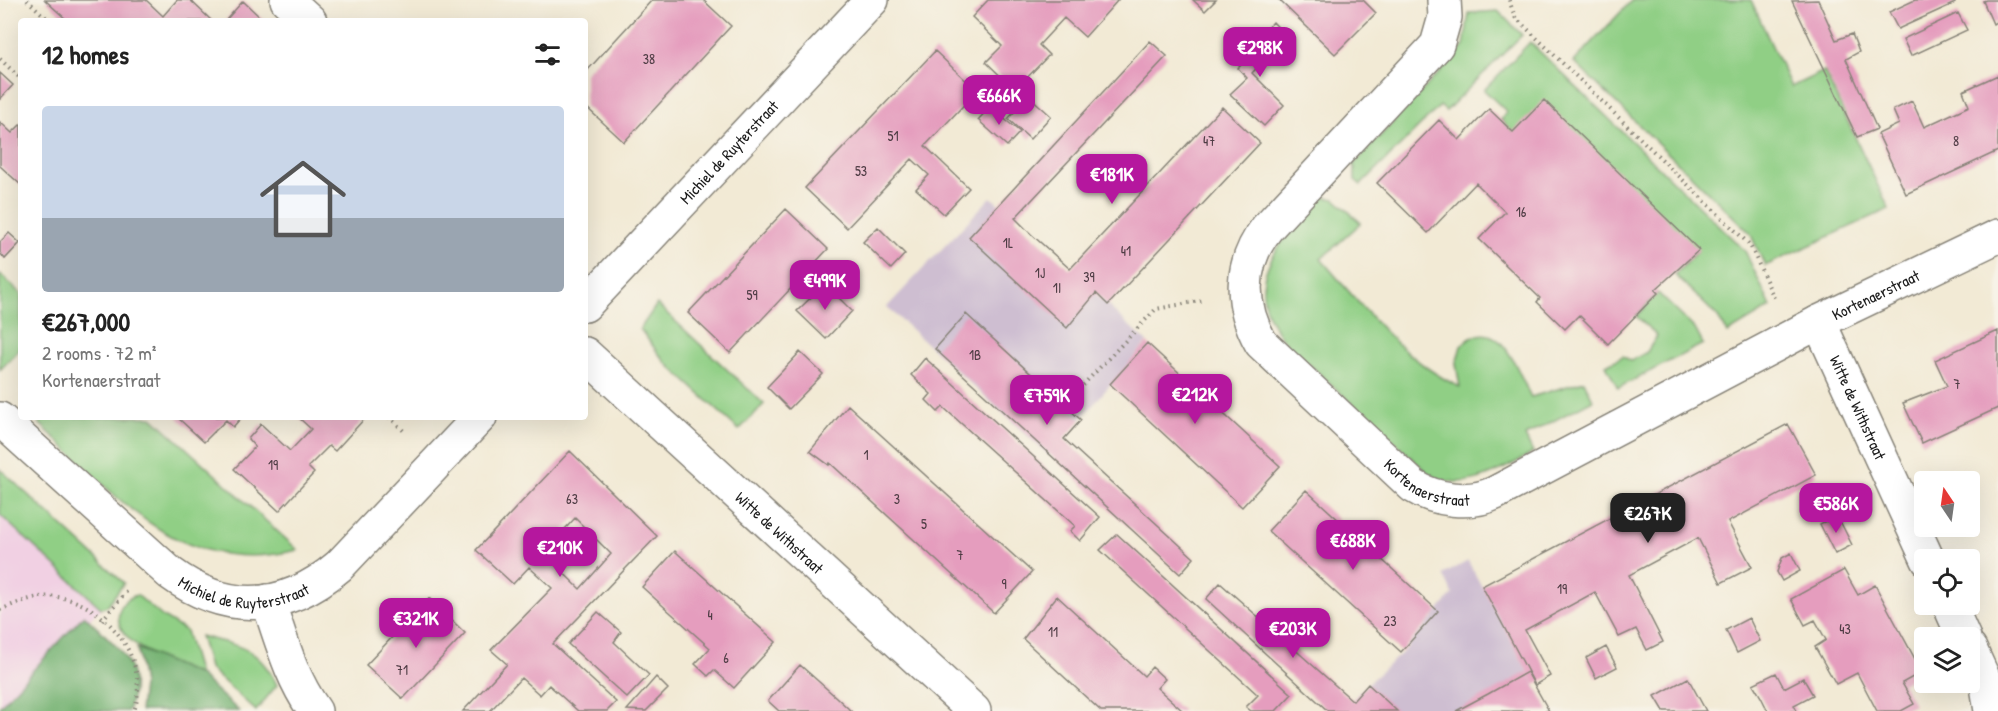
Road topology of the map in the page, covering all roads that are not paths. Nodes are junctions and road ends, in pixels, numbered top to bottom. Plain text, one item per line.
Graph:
1 (287, 0) edge
2 (872, 0) edge
3 (1444, 0) edge
4 (307, 18) edge
5 (1998, 236) edge
6 (590, 289) edge
7 (1805, 329) junction
8 (588, 357) edge
9 (9, 417) edge
10 (477, 420) edge
11 (1922, 549) edge
12 (268, 601) junction
13 (1980, 671) edge
14 (315, 711) edge
15 (974, 711) edge
16 (1991, 711) edge

1 - 4 street
2 - 6 street, Michiel de Ruyterstraat
3 - 7 street, Kortenaerstraat
5 - 7 street, Kortenaerstraat
7 - 11 street, Witte de Withstraat
8 - 15 street, Witte de Withstraat
9 - 12 street, Michiel de Ruyterstraat
10 - 12 street, Michiel de Ruyterstraat
12 - 14 street
13 - 16 street

